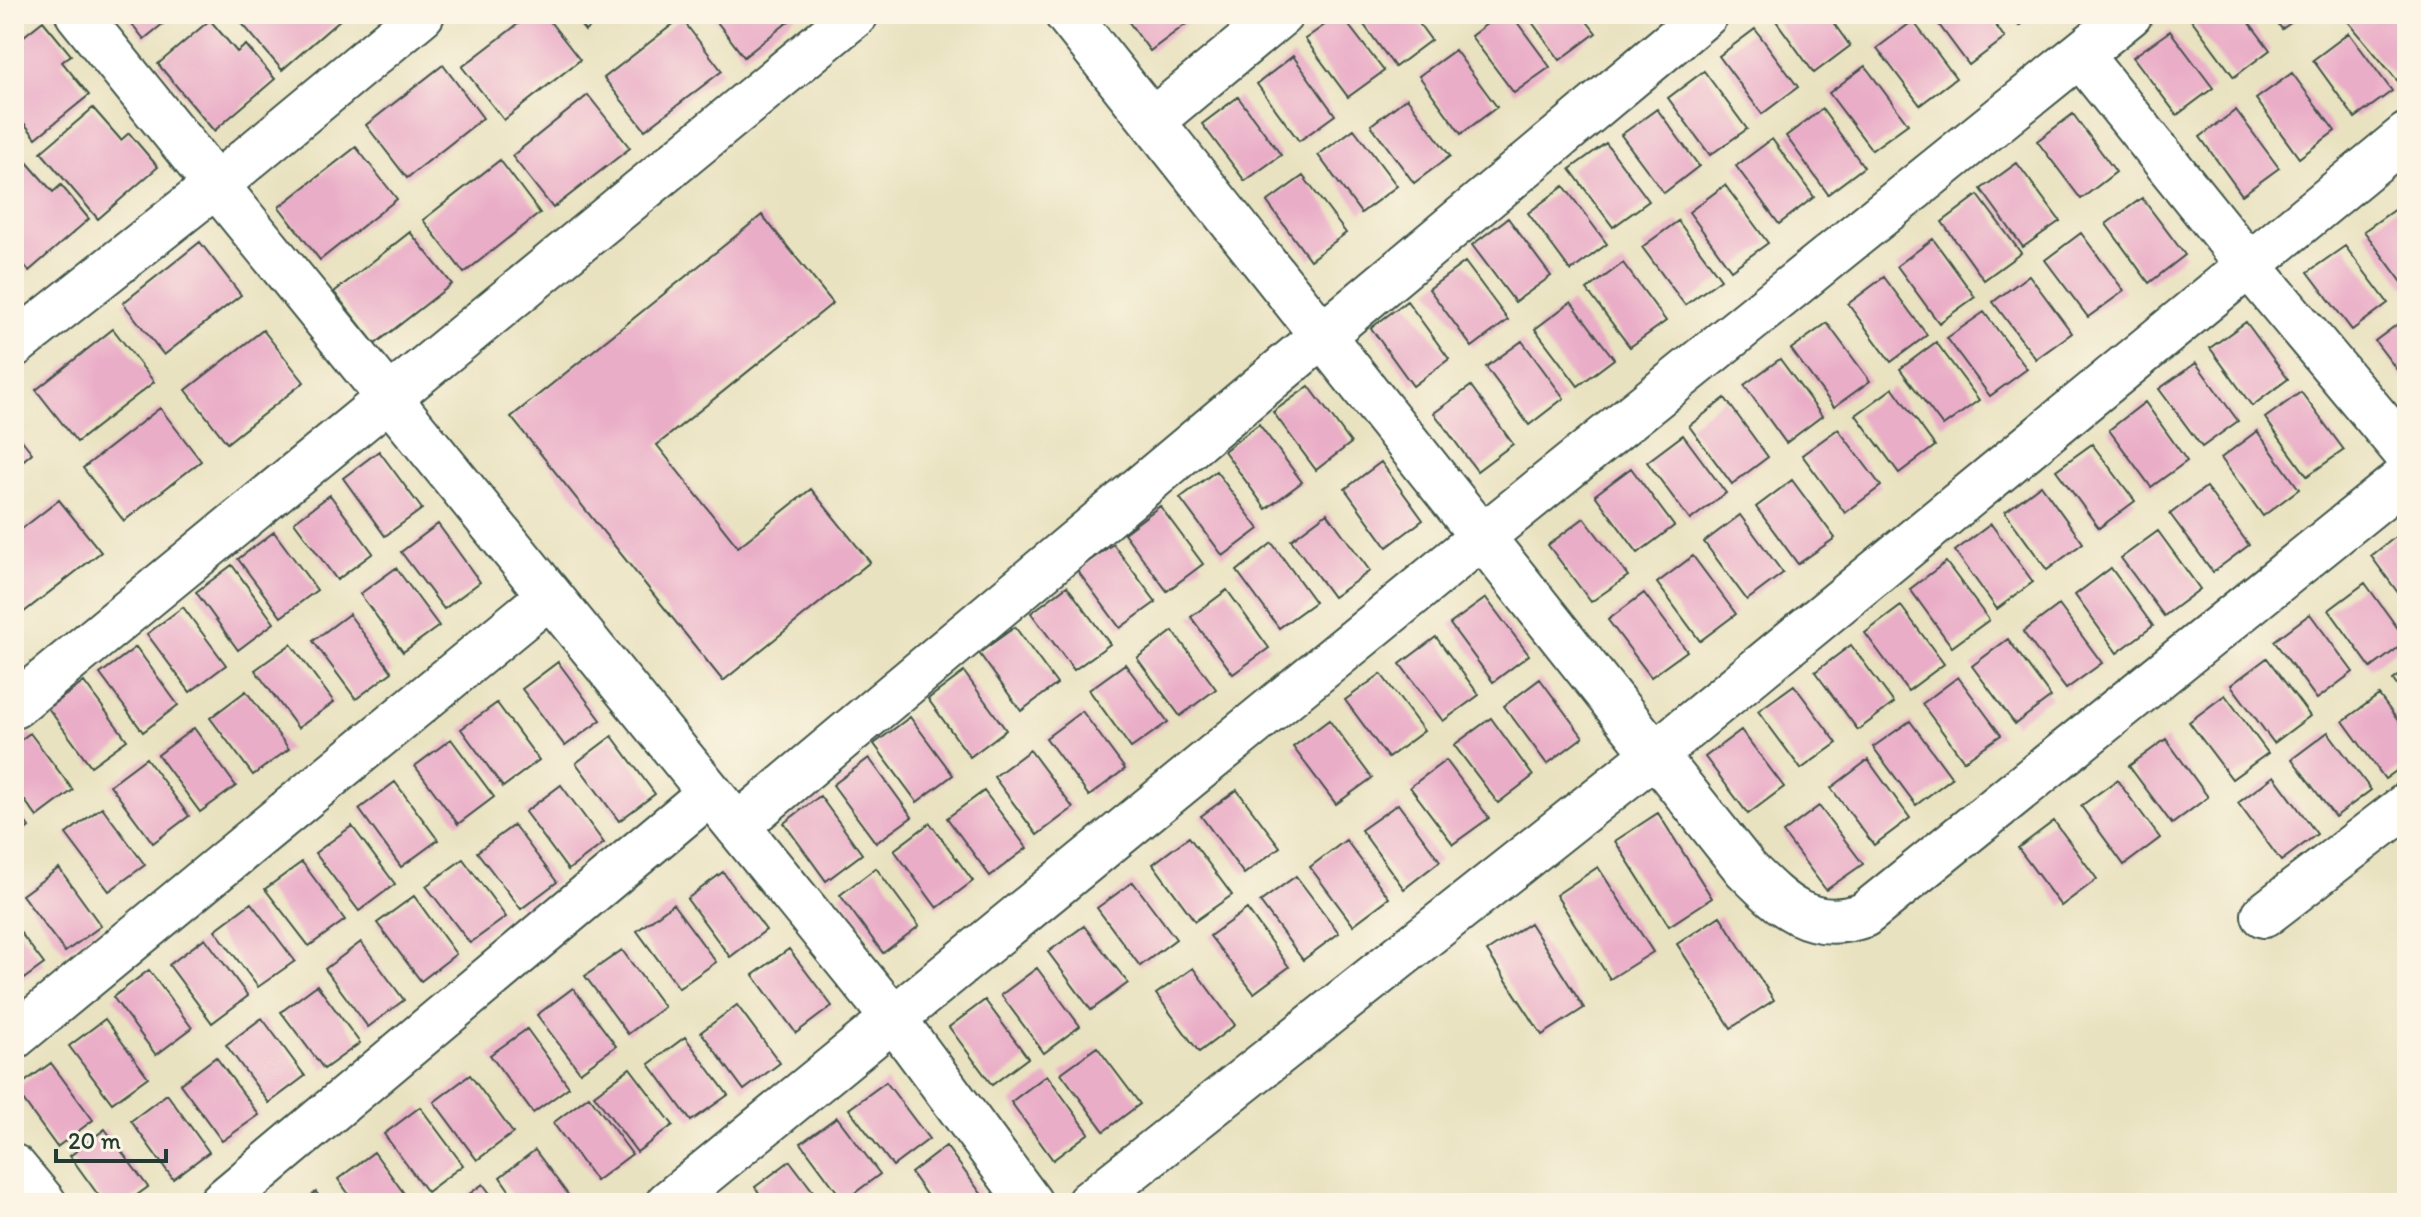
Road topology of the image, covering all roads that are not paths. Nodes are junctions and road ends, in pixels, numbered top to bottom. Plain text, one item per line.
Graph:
1 (78, 14) edge
2 (422, 14) edge
3 (856, 14) edge
4 (1067, 14) edge
5 (1281, 14) edge
6 (1706, 14) edge
7 (2130, 14) edge
8 (2080, 55) junction
9 (1152, 121) junction
10 (2407, 135) edge
11 (216, 185) junction
12 (2247, 263) junction
13 (1321, 333) junction
14 (14, 345) edge
15 (389, 398) junction
16 (2407, 454) edge
17 (2407, 476) edge
18 (1482, 537) junction
19 (549, 596) junction
20 (14, 706) edge
21 (1655, 754) junction
22 (2407, 805) edge
23 (724, 809) junction
24 (2264, 915) dead end
25 (894, 1019) junction
26 (14, 1037) edge
27 (14, 1167) edge
28 (44, 1203) edge
29 (221, 1203) edge
30 (668, 1203) edge
31 (1030, 1203) edge
32 (1089, 1203) edge

1 - 11 street
2 - 11 street
3 - 15 street
4 - 9 street
5 - 9 street
6 - 13 street
7 - 8 street
8 - 12 street
8 - 18 street
9 - 13 street
10 - 12 street
11 - 14 street
11 - 15 street
12 - 16 street
12 - 21 street
13 - 18 street
13 - 23 street
15 - 19 street
15 - 20 street
17 - 21 street
18 - 21 street
18 - 25 street
19 - 23 street
19 - 26 street
21 - 32 street
22 - 24 street
23 - 25 street
23 - 29 street
25 - 30 street
25 - 31 street
27 - 28 street

